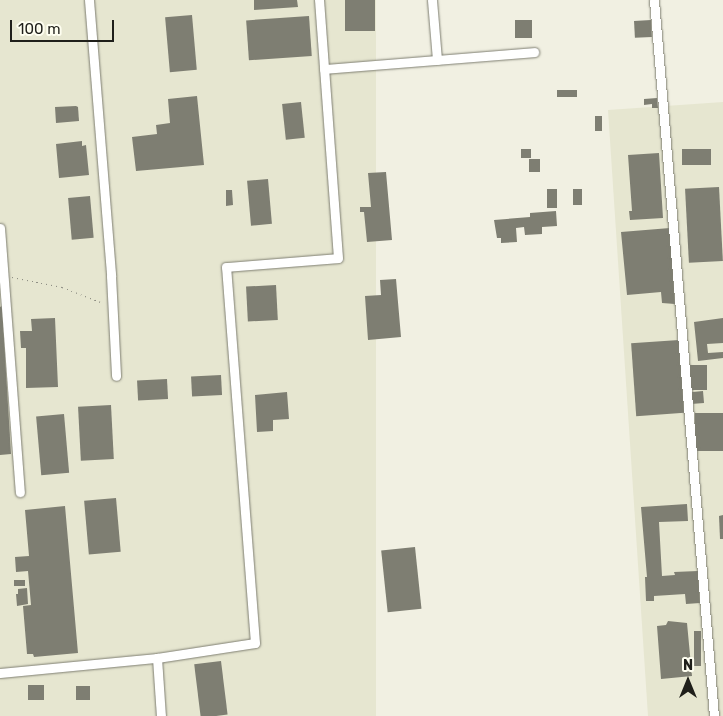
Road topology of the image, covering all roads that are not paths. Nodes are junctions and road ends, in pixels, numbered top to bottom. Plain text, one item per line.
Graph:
1 (89, 0) edge
2 (319, 0) edge
3 (432, 0) edge
4 (654, 0) edge
5 (534, 52) dead end
6 (437, 60) junction
7 (324, 69) junction
8 (0, 228) edge
9 (116, 376) dead end
10 (20, 492) dead end
11 (157, 658) junction
12 (0, 673) edge
13 (162, 716) edge
14 (714, 716) edge

1 - 9 street
2 - 7 street
3 - 6 street
4 - 14 street
5 - 6 street
6 - 7 street
7 - 11 street
8 - 10 street
11 - 12 street
11 - 13 street

